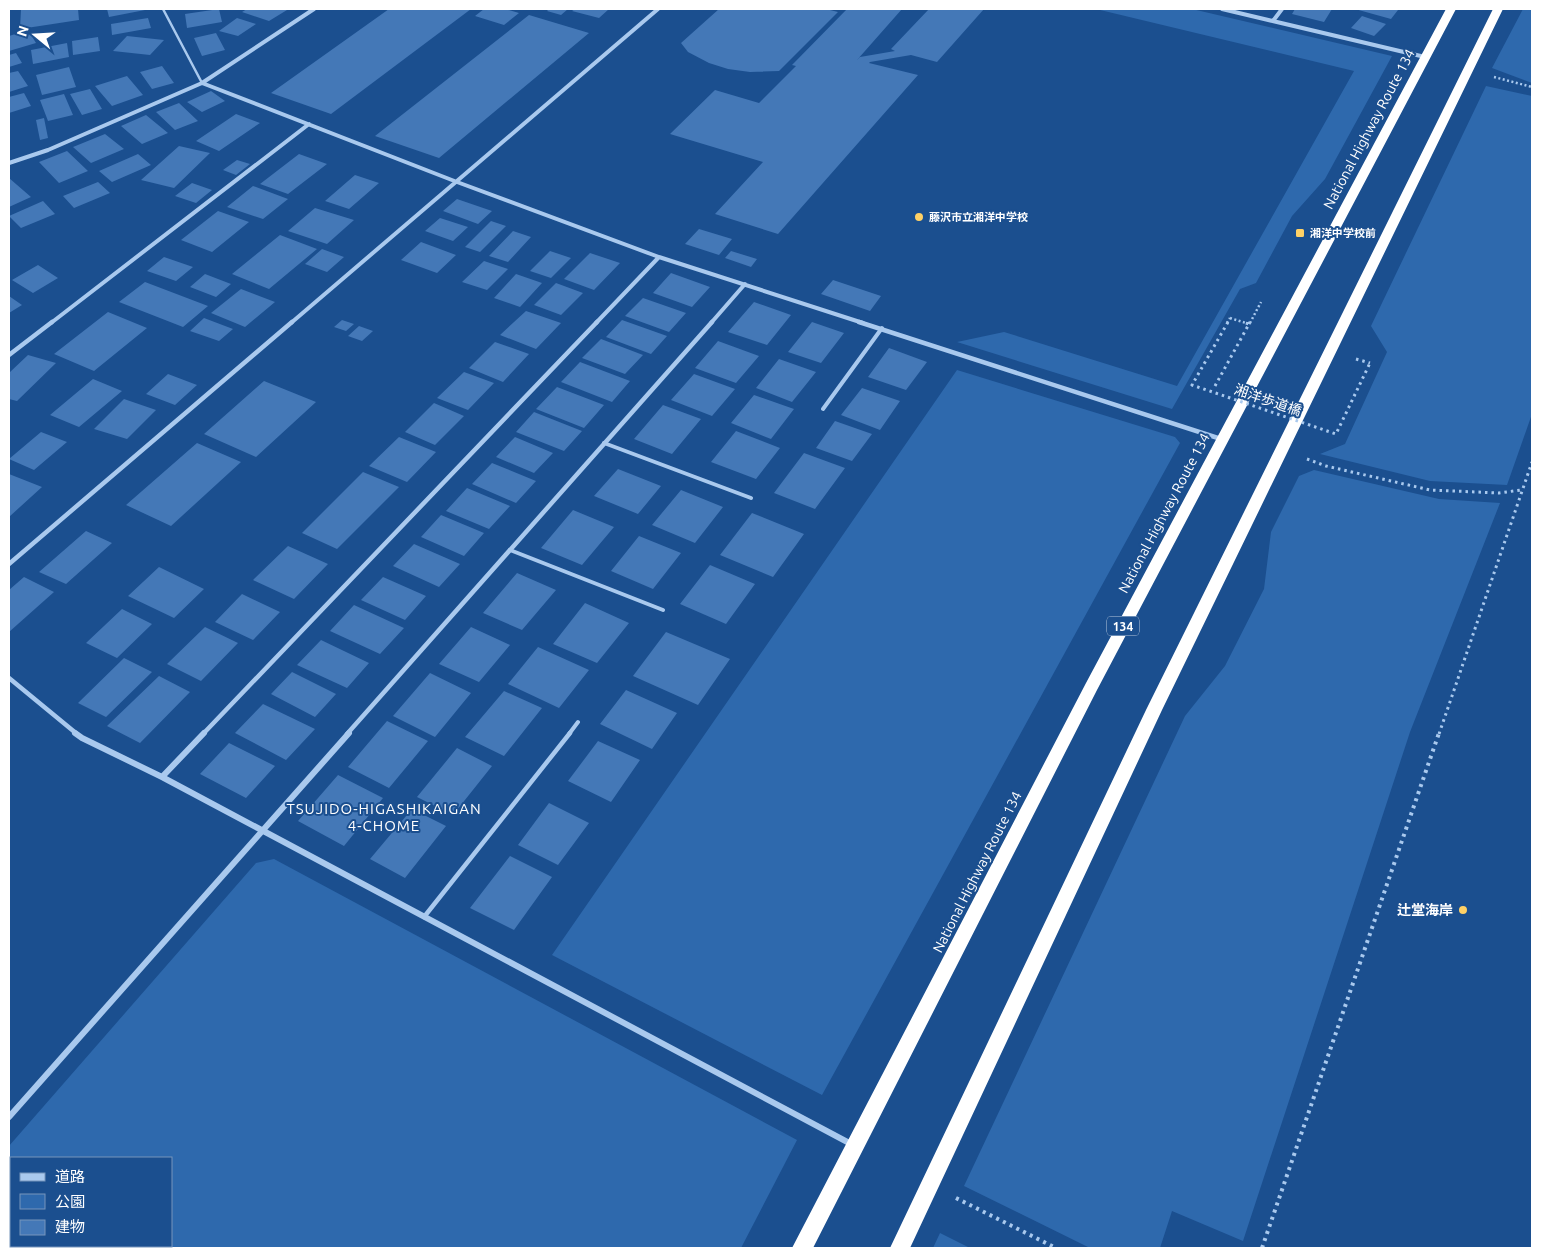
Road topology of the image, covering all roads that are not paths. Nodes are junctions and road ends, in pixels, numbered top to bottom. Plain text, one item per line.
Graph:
1 (163, 9) edge
2 (314, 9) edge
3 (658, 9) edge
4 (1222, 9) edge
5 (1282, 9) edge
6 (1451, 9) edge
7 (1498, 9) edge
8 (1273, 21) junction
9 (1426, 57) junction
10 (202, 83) junction
11 (309, 124) junction
12 (9, 163) edge
13 (457, 182) junction
14 (660, 258) junction
15 (745, 284) junction
16 (882, 328) junction
17 (9, 355) edge
18 (823, 409) dead end
19 (1222, 439) junction
20 (604, 443) junction
21 (752, 498) dead end
22 (510, 550) junction
23 (9, 564) edge
24 (662, 610) dead end
25 (9, 678) edge
26 (578, 722) dead end
27 (162, 777) junction
28 (262, 831) junction
29 (424, 917) junction
30 (9, 1117) edge
31 (854, 1146) junction
32 (802, 1248) edge
33 (900, 1248) edge

1 - 10 lane
2 - 10 street
3 - 13 street
4 - 8 street
5 - 8 street
6 - 9 highway, National Highway Route 134 / 134
7 - 33 highway
8 - 9 street
9 - 19 highway, National Highway Route 134 / 134
10 - 11 street
10 - 12 street
11 - 13 street
11 - 17 street
13 - 14 street
13 - 23 street
14 - 15 street
14 - 27 street
15 - 16 street
15 - 20 street
16 - 18 lane
16 - 19 street
19 - 31 highway, National Highway Route 134 / 134
20 - 21 lane
20 - 22 street
22 - 24 lane
22 - 28 street
25 - 27 street
26 - 29 lane
27 - 28 street
28 - 29 street
28 - 30 street
29 - 31 street
31 - 32 highway, National Highway Route 134 / 134

